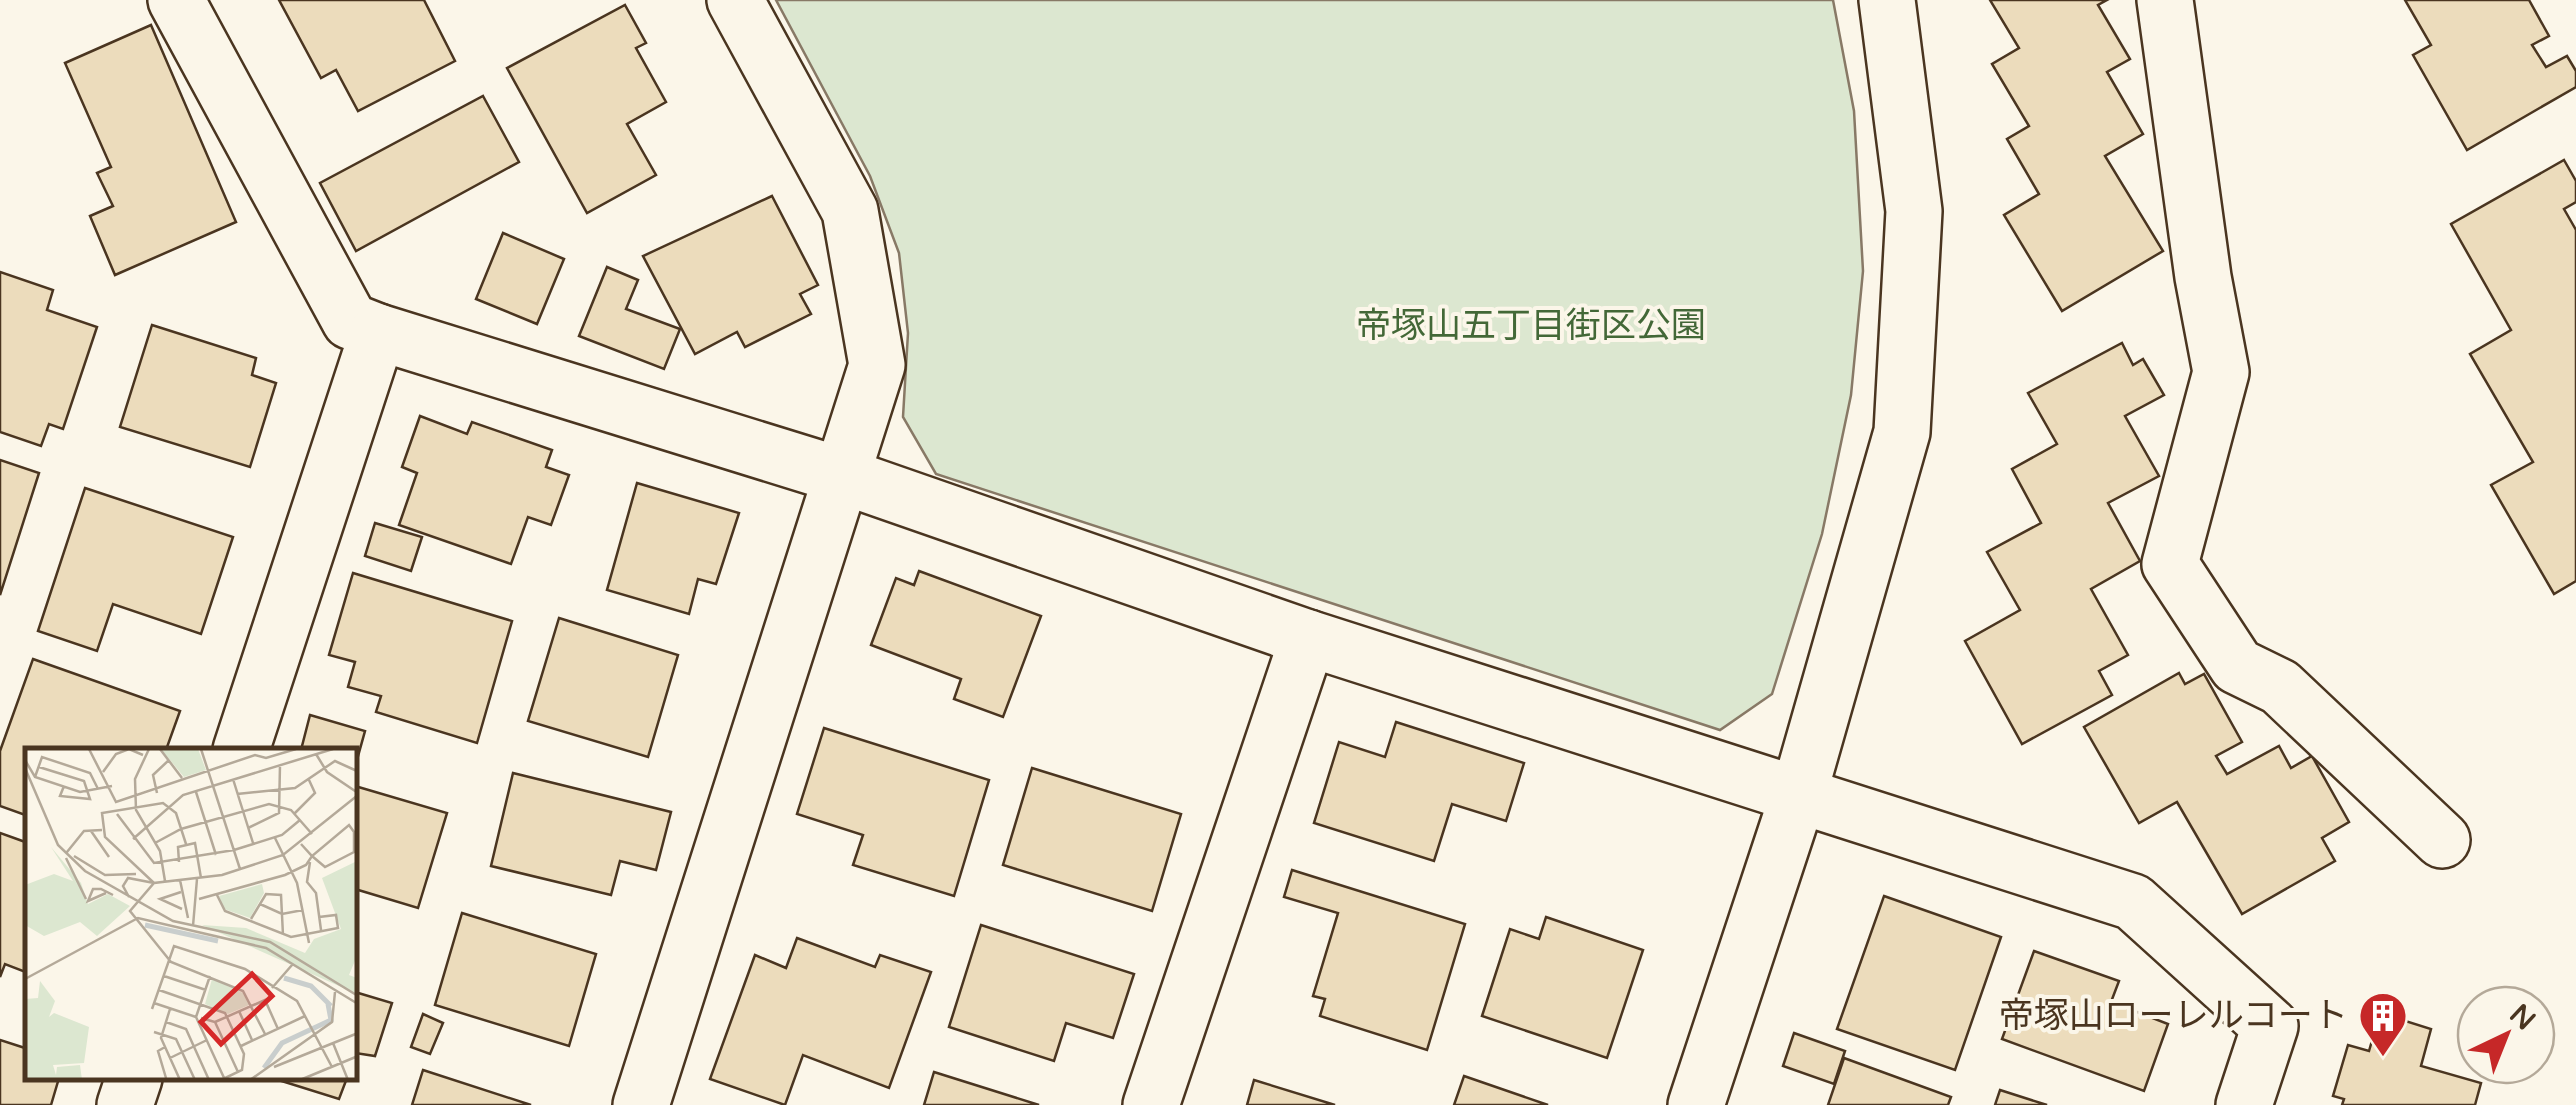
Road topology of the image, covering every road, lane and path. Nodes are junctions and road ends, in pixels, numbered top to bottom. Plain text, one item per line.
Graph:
1 (176, 0) edge
2 (735, 0) edge
3 (1887, 0) edge
4 (2165, 0) edge
5 (378, 332) junction
6 (844, 476) junction
7 (1308, 638) junction
8 (242, 748) edge
9 (1800, 794) junction
10 (2442, 840) dead end
11 (133, 1080) edge
12 (124, 1105) edge
13 (641, 1105) edge
14 (1151, 1105) edge
15 (1696, 1105) edge
16 (2244, 1105) edge

1 - 5 street
2 - 6 street
3 - 9 street
4 - 10 street
5 - 6 street
5 - 8 street
6 - 7 street
6 - 13 street
7 - 9 street
7 - 14 street
9 - 15 street
9 - 16 street
11 - 12 street

